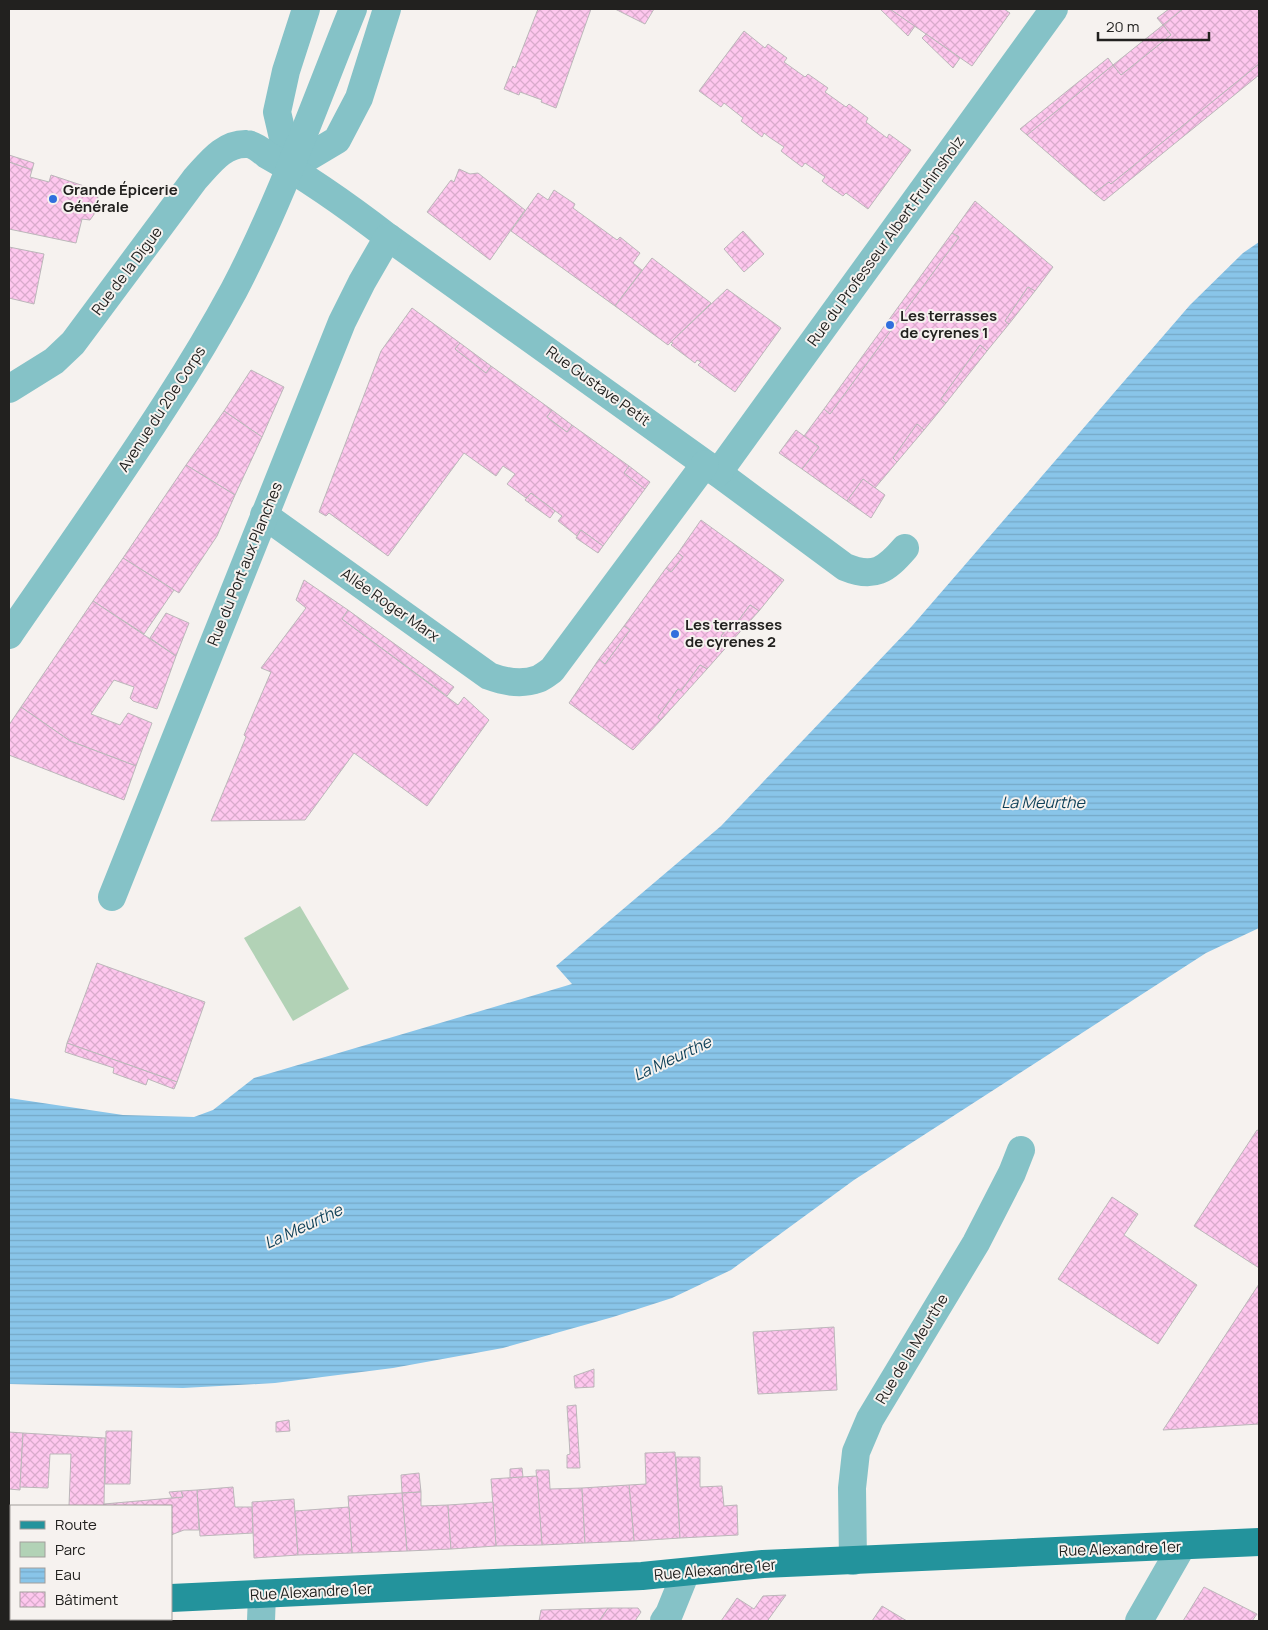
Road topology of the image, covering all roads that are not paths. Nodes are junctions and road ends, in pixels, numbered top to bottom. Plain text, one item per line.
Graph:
1 (306, 9) edge
2 (353, 9) edge
3 (387, 9) edge
4 (1054, 9) edge
5 (290, 168) junction
6 (388, 237) junction
7 (9, 389) edge
8 (712, 468) junction
9 (264, 515) junction
10 (905, 548) dead end
11 (9, 635) edge
12 (521, 682) joint
13 (112, 897) dead end
14 (1021, 1150) dead end
15 (1259, 1542) edge
16 (1182, 1546) junction
17 (853, 1561) junction
18 (686, 1572) junction
19 (262, 1594) junction
20 (172, 1598) edge
21 (261, 1621) edge
22 (664, 1621) edge
23 (1139, 1621) edge

1 - 5 street
2 - 5 street, Avenue du 20e Corps
3 - 5 street
4 - 8 street, Rue du Professeur Albert Fruhinsholz
5 - 6 street, Rue Gustave Petit
5 - 7 street, Rue de la Digue
5 - 11 street, Avenue du 20e Corps
6 - 8 street, Rue Gustave Petit
6 - 9 street, Rue du Port aux Planches
8 - 10 street, Rue Gustave Petit
8 - 12 street, Rue du Professeur Albert Fruhinsholz
9 - 12 street, Allée Roger Marx
9 - 13 street, Rue du Port aux Planches
14 - 17 street, Rue de la Meurthe
15 - 16 main road, Rue Alexandre 1er
16 - 17 main road, Rue Alexandre 1er
16 - 23 street
17 - 18 main road, Rue Alexandre 1er
18 - 19 main road, Rue Alexandre 1er
18 - 22 street
19 - 20 main road, Rue Alexandre 1er
19 - 21 street

